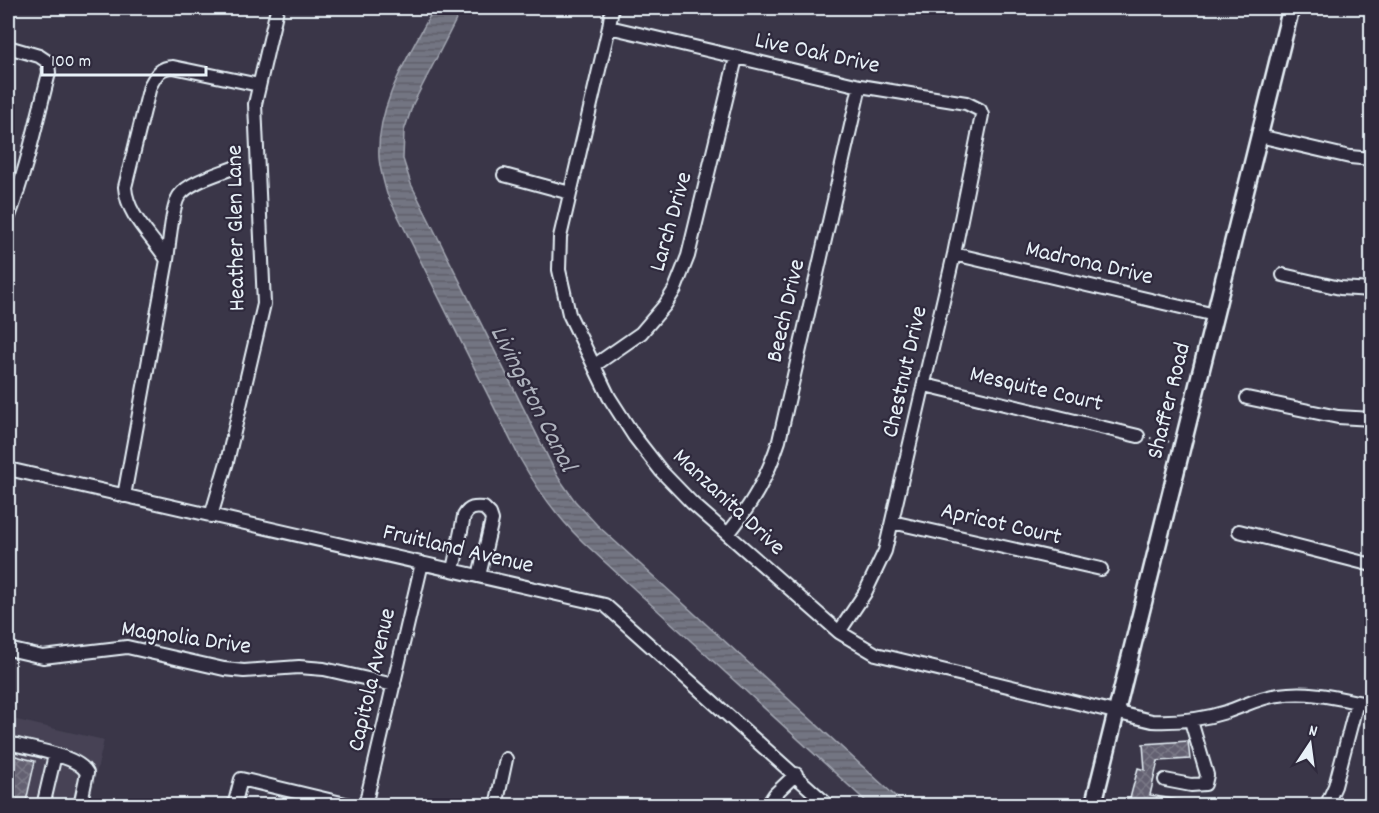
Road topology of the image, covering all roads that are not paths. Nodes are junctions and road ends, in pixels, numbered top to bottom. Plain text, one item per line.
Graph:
1 (280, 8) edge
2 (612, 8) edge
3 (1291, 8) edge
4 (609, 27) junction
5 (8, 46) edge
6 (736, 58) junction
7 (259, 86) junction
8 (860, 86) junction
9 (980, 110) joint
10 (1259, 136) junction
11 (1371, 159) edge
12 (233, 168) dead end
13 (504, 175) dead end
14 (570, 193) junction
15 (8, 219) edge
16 (954, 254) junction
17 (167, 260) junction
18 (1283, 275) dead end
19 (1371, 290) edge
20 (1215, 315) junction
21 (595, 365) junction
22 (925, 385) junction
23 (1247, 398) dead end
24 (1371, 419) edge
25 (1138, 436) road end
26 (8, 470) edge
27 (124, 496) junction
28 (212, 516) junction
29 (892, 522) junction
30 (1239, 531) dead end
31 (728, 534) junction
32 (422, 563) junction
33 (1371, 565) edge
34 (453, 570) junction
35 (1101, 570) dead end
36 (479, 576) junction
37 (839, 632) junction
38 (8, 649) edge
39 (394, 685) junction
40 (1357, 702) junction
41 (1371, 705) edge
42 (1116, 712) junction
43 (1191, 721) junction
44 (8, 743) edge
45 (55, 755) junction
46 (506, 759) dead end
47 (795, 774) junction
48 (1165, 780) dead end
49 (44, 806) edge
50 (80, 806) edge
51 (234, 806) edge
52 (354, 806) edge
53 (365, 806) edge
54 (496, 806) edge
55 (767, 806) edge
56 (829, 806) edge
57 (1093, 806) edge
58 (1326, 806) edge

1 - 7 street, Heather Glen Lane
2 - 4 street, Manzanita Drive
3 - 10 main road, Shaffer Road
4 - 6 street, Live Oak Drive
4 - 14 street, Manzanita Drive
5 - 15 street
6 - 8 street, Live Oak Drive
6 - 21 street, Larch Drive
7 - 17 street
7 - 28 street, Heather Glen Lane
8 - 9 street, Live Oak Drive
8 - 31 street, Beech Drive
9 - 16 street, Chestnut Drive
10 - 11 street
10 - 20 main road, Shaffer Road
12 - 17 street
13 - 14 street
14 - 21 street, Manzanita Drive
16 - 20 street, Madrona Drive
16 - 22 street, Chestnut Drive
17 - 27 street
18 - 19 street
20 - 42 main road, Shaffer Road
21 - 31 street, Manzanita Drive
22 - 25 street, Mesquite Court
22 - 29 street, Chestnut Drive
23 - 24 street
26 - 27 street, Fruitland Avenue
27 - 28 street, Fruitland Avenue
28 - 32 street, Fruitland Avenue
29 - 35 street, Apricot Court
29 - 37 street, Chestnut Drive
30 - 33 street
31 - 37 street, Manzanita Drive
32 - 34 street, Fruitland Avenue
32 - 39 street, Capitola Avenue
34 - 36 street, Fruitland Avenue
34 - 36 street
36 - 47 street, Fruitland Avenue
37 - 42 street, Manzanita Drive
38 - 39 street, Magnolia Drive
39 - 53 street, Capitola Avenue
40 - 41 street, Manzanita Drive
40 - 43 street, Manzanita Drive
40 - 58 street
42 - 43 street, Manzanita Drive
42 - 57 main road, Shaffer Road
43 - 48 street
44 - 45 street
45 - 49 street
45 - 50 street
46 - 54 street
47 - 55 street
47 - 56 street, Fruitland Avenue
51 - 52 street

